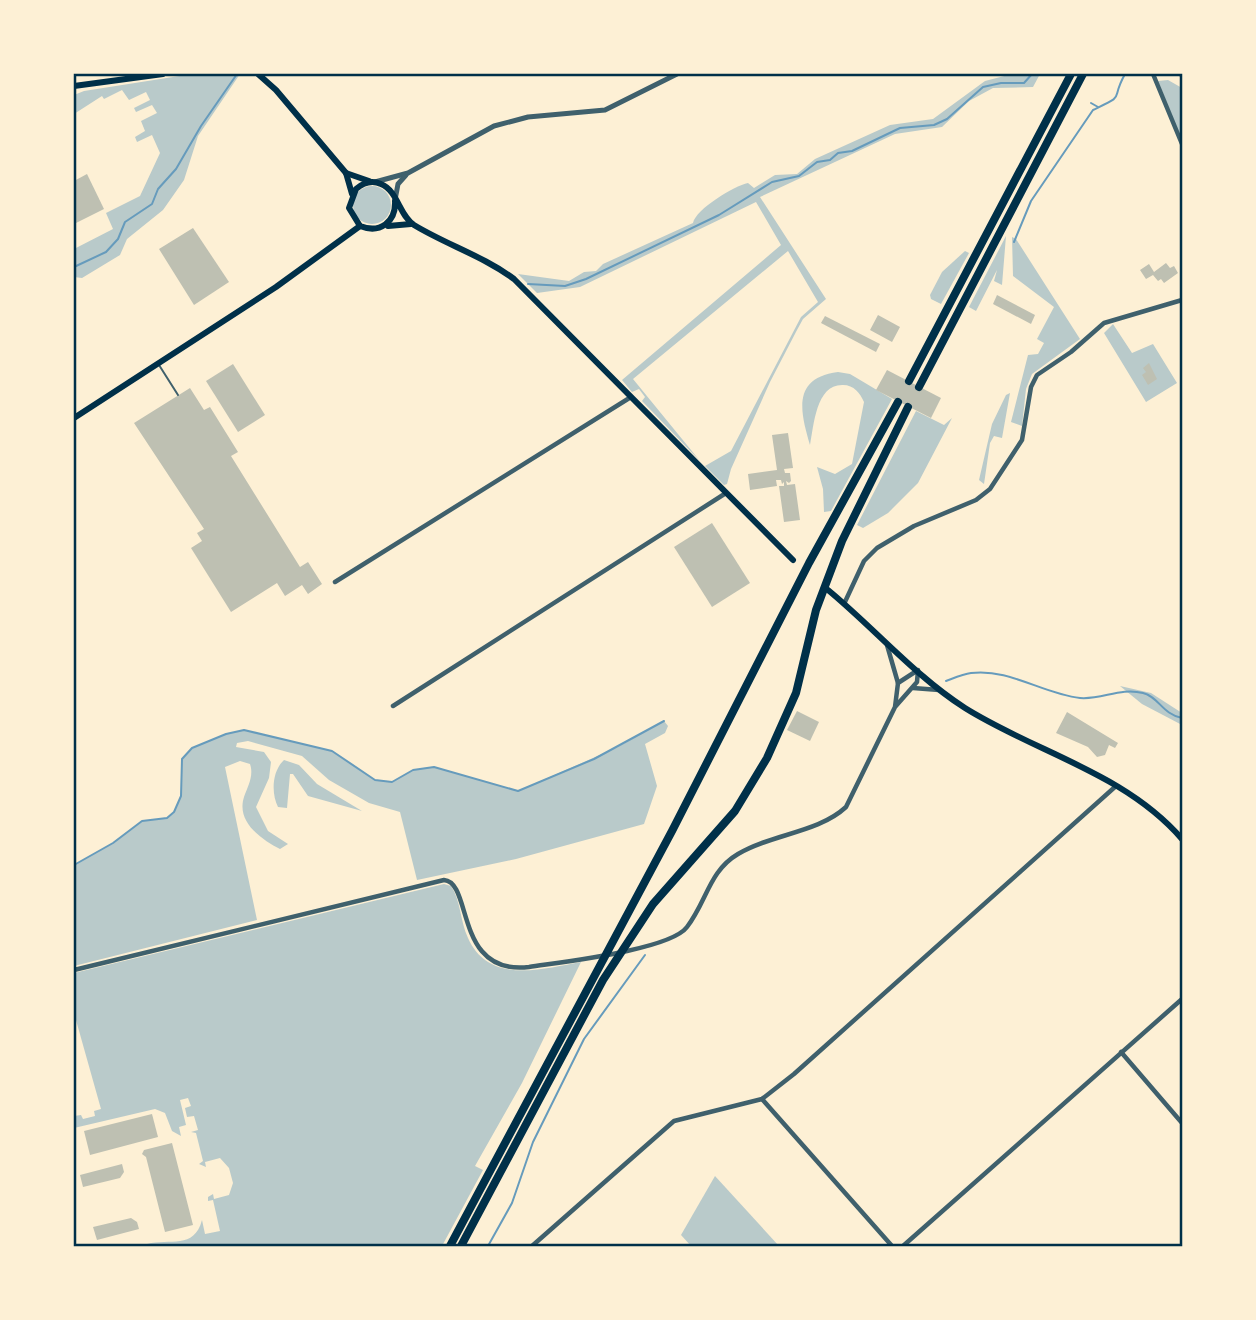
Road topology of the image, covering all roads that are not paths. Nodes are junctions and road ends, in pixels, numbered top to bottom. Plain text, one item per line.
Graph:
1 (163, 74) edge
2 (258, 74) edge
3 (677, 74) edge
4 (1071, 74) edge
5 (1083, 74) edge
6 (1153, 74) edge
7 (74, 86) edge
8 (1182, 144) edge
9 (346, 173) junction
10 (408, 173) junction
11 (374, 182) junction
12 (352, 194) junction
13 (395, 201) junction
14 (415, 225) junction
15 (360, 226) junction
16 (382, 227) junction
17 (1182, 300) edge
18 (159, 364) junction
19 (909, 381) dead end
20 (919, 387) dead end
21 (178, 395) dead end
22 (632, 397) junction
23 (898, 402) dead end
24 (908, 407) dead end
25 (74, 418) edge
26 (726, 492) junction
27 (793, 560) dead end
28 (335, 582) dead end
29 (828, 590) dead end
30 (844, 604) junction
31 (886, 640) junction
32 (918, 670) junction
33 (898, 683) junction
34 (912, 688) junction
35 (941, 691) junction
36 (393, 706) dead end
37 (895, 707) junction
38 (1117, 786) junction
39 (1181, 835) edge
40 (74, 970) edge
41 (1182, 999) edge
42 (1121, 1052) junction
43 (762, 1099) junction
44 (1182, 1123) edge
45 (450, 1247) edge
46 (461, 1247) edge
47 (532, 1247) edge
48 (892, 1247) edge
49 (903, 1247) edge

1 - 7 main road
2 - 9 main road
3 - 10 street
4 - 19 highway
5 - 20 highway
6 - 8 street
9 - 11 main road
9 - 12 main road
10 - 11 street
10 - 13 street
11 - 12 main road
11 - 13 main road
12 - 15 main road
13 - 14 main road
13 - 16 main road
14 - 16 main road
14 - 22 main road
15 - 16 main road
15 - 18 main road
17 - 30 street
18 - 21 lane
18 - 25 main road
22 - 26 main road
22 - 28 street
23 - 45 highway
24 - 46 highway
26 - 27 main road
26 - 36 street
29 - 30 main road
30 - 31 main road
31 - 32 main road
31 - 33 street
32 - 33 street
32 - 34 street
32 - 35 main road
33 - 37 street
34 - 35 street
34 - 37 street
35 - 38 main road
37 - 40 street
38 - 39 main road
38 - 43 street
41 - 42 street
42 - 44 street
42 - 49 street
43 - 47 street
43 - 48 street

